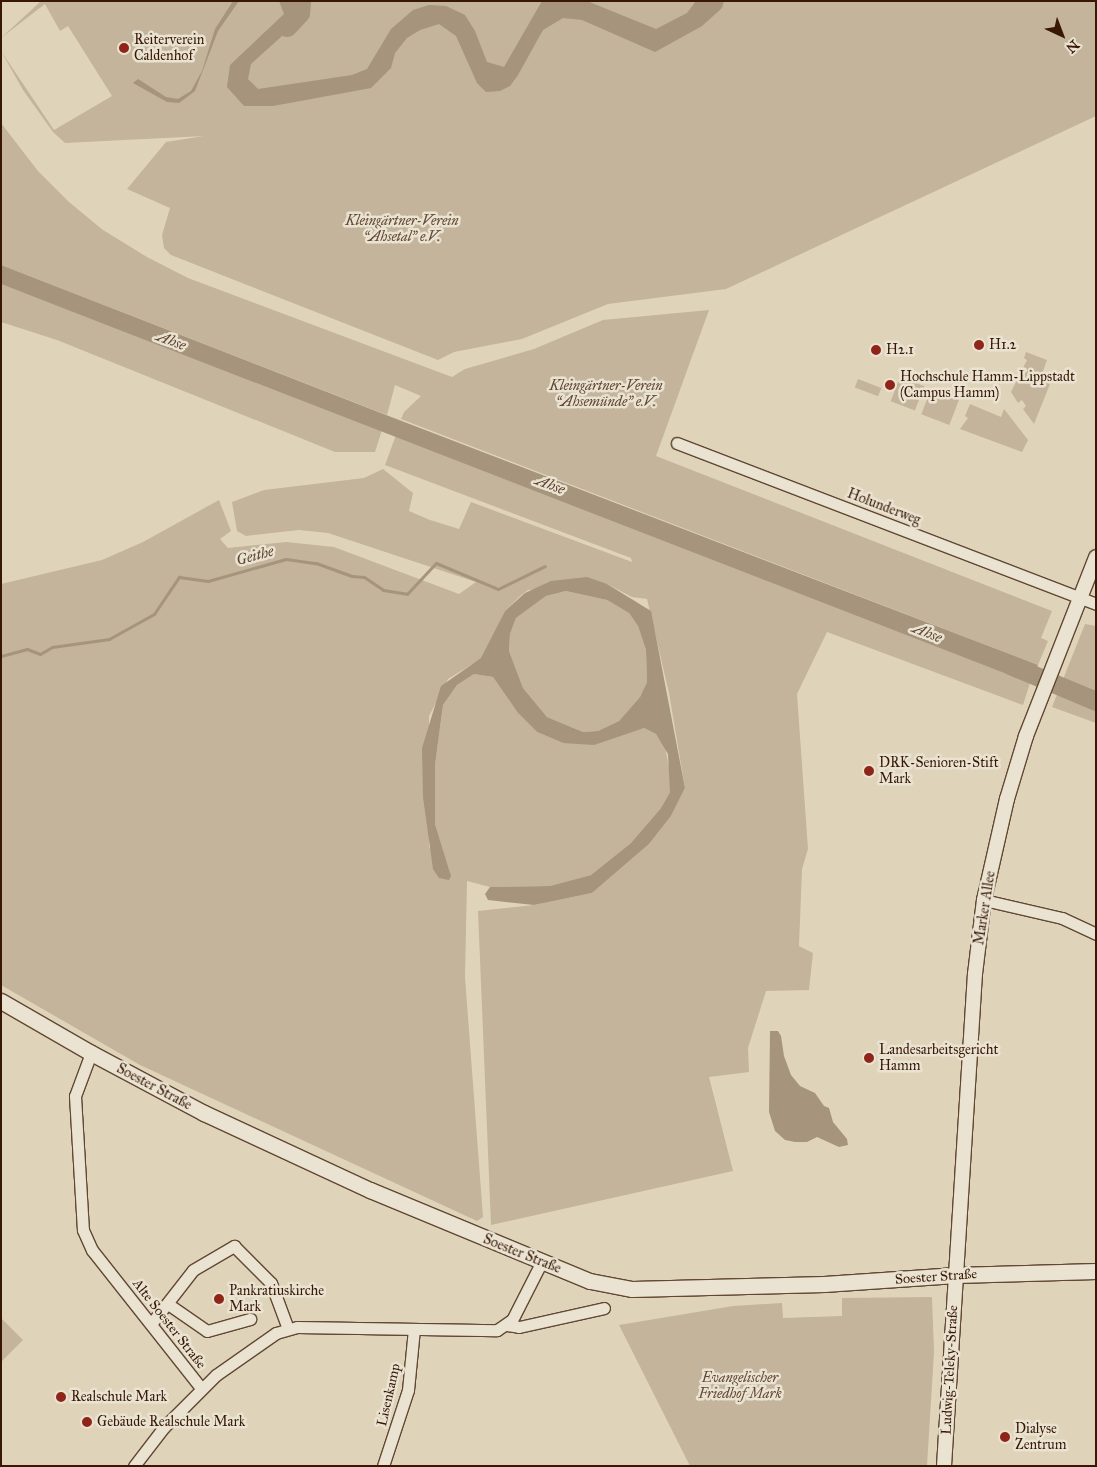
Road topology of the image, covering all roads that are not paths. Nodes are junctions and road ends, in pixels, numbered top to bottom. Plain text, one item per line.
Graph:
1 (677, 443) dead end
2 (1096, 557) edge
3 (1080, 598) junction
4 (1096, 604) edge
5 (984, 900) junction
6 (1096, 934) edge
7 (1, 1001) edge
8 (91, 1054) junction
9 (542, 1264) junction
10 (1096, 1271) edge
11 (956, 1275) junction
12 (168, 1304) junction
13 (604, 1308) dead end
14 (250, 1319) dead end
15 (151, 1324) junction
16 (507, 1325) junction
17 (288, 1328) junction
18 (414, 1329) junction
19 (201, 1388) junction
20 (134, 1466) edge
21 (383, 1466) edge
22 (944, 1466) edge

1 - 3 street, Holunderweg
2 - 3 street, Marker Allee
3 - 4 street, Holunderweg
3 - 5 street, Marker Allee
5 - 6 street
5 - 11 street, Marker Allee
7 - 8 main road, Soester Straße
8 - 9 main road, Soester Straße
8 - 15 street, Alte Soester Straße
9 - 11 main road, Soester Straße
9 - 16 street
10 - 11 main road, Soester Straße
11 - 22 street, Ludwig-Teleky-Straße
12 - 14 street
12 - 15 street
12 - 17 street
13 - 16 street, Alte Soester Straße
15 - 19 street, Alte Soester Straße
16 - 18 street, Alte Soester Straße
17 - 18 street, Alte Soester Straße
17 - 19 street, Alte Soester Straße
18 - 21 street, Lisenkamp
19 - 20 street

